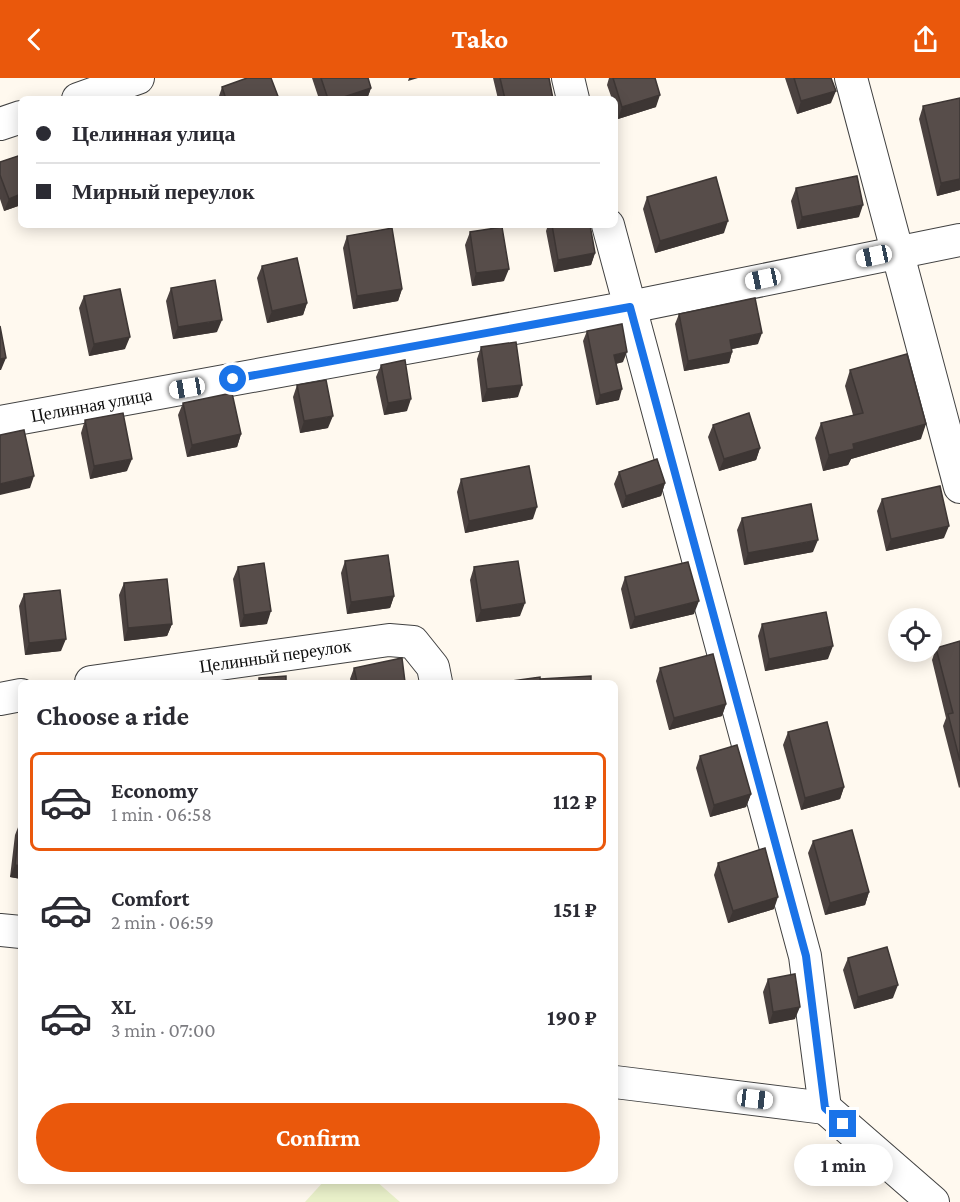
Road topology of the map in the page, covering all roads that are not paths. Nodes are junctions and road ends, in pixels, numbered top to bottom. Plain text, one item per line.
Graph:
1 (138, 78) edge
2 (568, 78) edge
3 (851, 78) edge
4 (92, 90) edge
5 (572, 96) edge
6 (18, 118) edge
7 (0, 124) edge
8 (609, 228) edge
9 (960, 240) edge
10 (897, 251) junction
11 (630, 307) junction
12 (0, 422) edge
13 (960, 487) edge
14 (105, 680) edge
15 (436, 680) edge
16 (18, 696) edge
17 (0, 699) edge
18 (0, 930) edge
19 (18, 932) edge
20 (618, 1082) edge
21 (825, 1108) junction
22 (933, 1202) edge

1 - 4 street
2 - 5 street
3 - 10 street
6 - 7 street
8 - 11 street
9 - 10 street, Целинная улица
10 - 11 street, Целинная улица
10 - 13 street
11 - 12 street, Целинная улица
11 - 21 street
14 - 15 street, Целинный переулок
16 - 17 street
18 - 19 street
20 - 21 street
21 - 22 street

